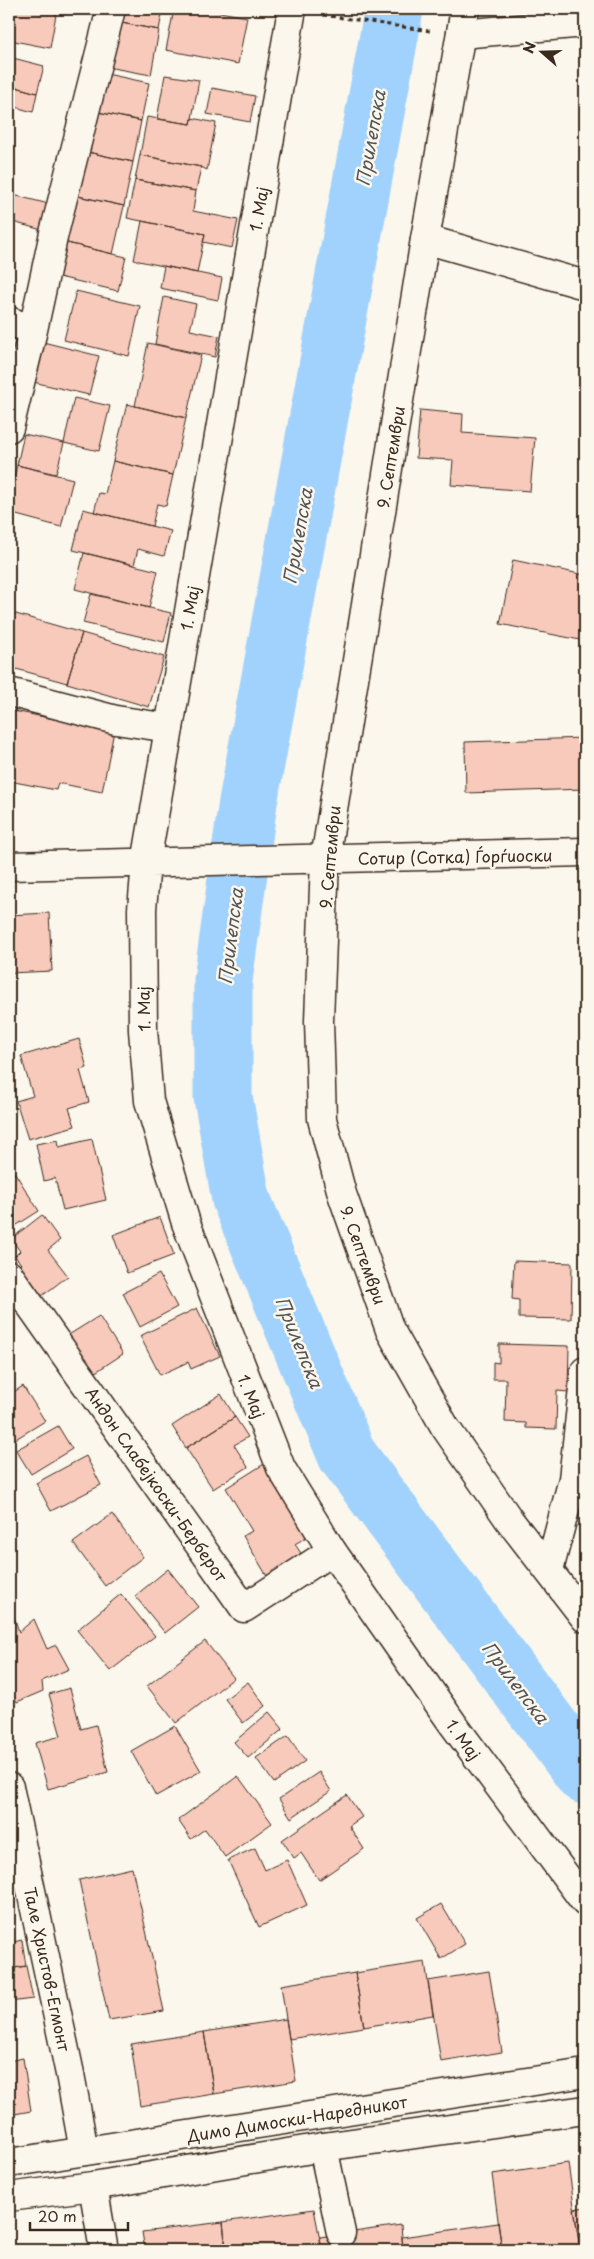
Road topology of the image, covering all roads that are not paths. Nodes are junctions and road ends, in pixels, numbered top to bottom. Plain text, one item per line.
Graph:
1 (111, 9) edge
2 (288, 9) edge
3 (463, 21) edge
4 (585, 23) edge
5 (425, 239) junction
6 (585, 285) edge
7 (21, 326) edge
8 (9, 428) edge
9 (9, 692) edge
10 (169, 728) junction
11 (585, 852) edge
12 (325, 859) junction
13 (146, 863) junction
14 (9, 866) edge
15 (9, 1275) edge
16 (585, 1371) edge
17 (332, 1551) junction
18 (549, 1570) junction
19 (585, 1618) edge
20 (9, 1787) edge
21 (585, 1902) edge
22 (585, 2073) edge
23 (585, 2110) edge
24 (323, 2147) junction
25 (84, 2151) junction
26 (9, 2163) edge
27 (93, 2186) junction
28 (9, 2197) edge
29 (341, 2233) tunnel mouth
30 (104, 2250) edge

1 - 7 street
2 - 10 street, 1. Мај
3 - 4 street
3 - 5 street, 9. Септември
5 - 6 street
5 - 12 street, 9. Септември
7 - 8 street
9 - 10 street
10 - 13 street, 1. Мај
11 - 12 street, Сотир (Сотка) Ѓорѓиоски
12 - 13 street, Сотир (Сотка) Ѓорѓиоски
12 - 18 street, 9. Септември
13 - 14 street, Сотир (Сотка) Ѓорѓиоски
13 - 17 street, 1. Мај
15 - 17 street, Андон Слабејкоски-Берберот
16 - 18 street
17 - 21 street, 1. Мај
18 - 19 street, 9. Септември
20 - 25 street, Тале Христов-Егмонт
22 - 25 street, Димо Димоски-Наредникот
23 - 24 street, Димо Димоски-Наредникот
24 - 27 street, Димо Димоски-Наредникот
24 - 29 street
25 - 26 street, Димо Димоски-Наредникот
27 - 28 street, Димо Димоски-Наредникот
27 - 30 street

